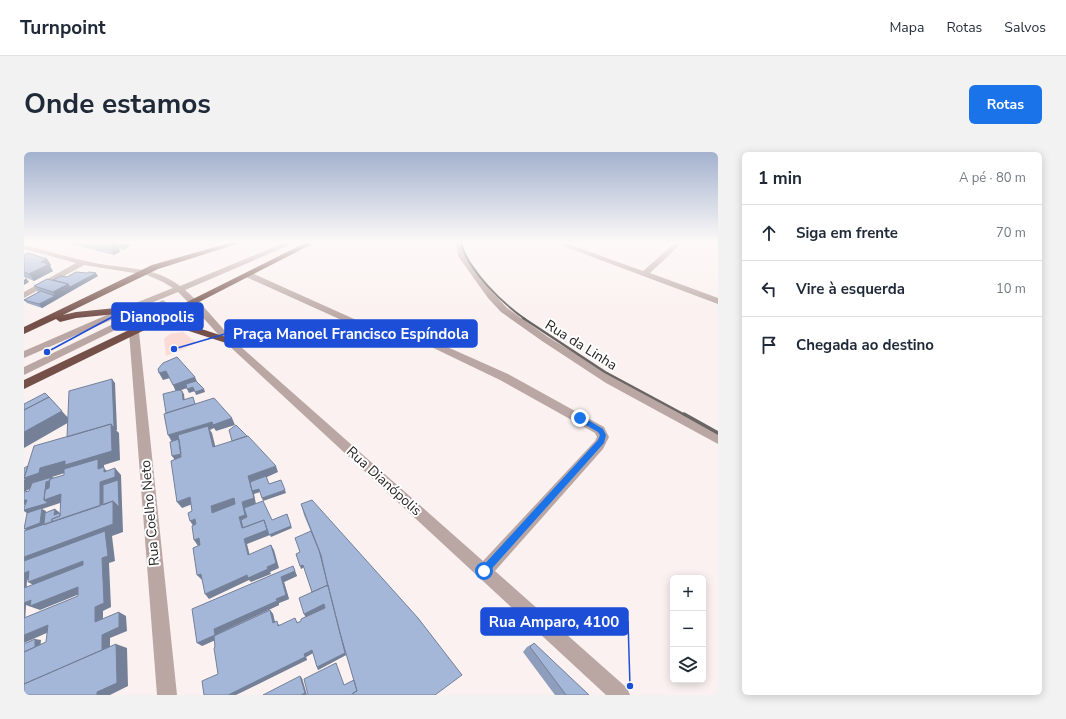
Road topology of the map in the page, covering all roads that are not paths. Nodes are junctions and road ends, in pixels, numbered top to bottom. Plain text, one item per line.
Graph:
1 (73, 268) edge
2 (111, 268) edge
3 (153, 268) edge
4 (215, 268) edge
5 (229, 268) edge
6 (262, 268) edge
7 (471, 268) edge
8 (628, 268) edge
9 (650, 268) edge
10 (146, 271) junction
11 (644, 274) junction
12 (249, 275) junction
13 (177, 288) junction
14 (24, 296) edge
15 (718, 301) edge
16 (193, 302) junction
17 (126, 310) junction
18 (142, 313) junction
19 (159, 319) junction
20 (27, 330) edge
21 (134, 332) junction
22 (229, 341) junction
23 (24, 355) edge
24 (24, 371) edge
25 (24, 385) edge
26 (718, 439) edge
27 (484, 571) junction
28 (167, 695) edge
29 (620, 695) edge

1 - 14 street
2 - 10 street, Rua Dianópolis
3 - 10 highway
4 - 13 street
5 - 13 street
6 - 12 highway
7 - 26 street, Rua da Linha
8 - 11 street
9 - 11 street
10 - 13 street, Rua Dianópolis
10 - 20 highway
11 - 15 street
12 - 16 highway
12 - 27 street
13 - 16 street, Rua Dianópolis
13 - 17 street
13 - 18 street
16 - 19 highway
16 - 22 street, Rua Dianópolis
17 - 18 highway
17 - 20 highway
17 - 23 street
18 - 19 highway
18 - 24 street
19 - 21 highway
19 - 22 highway
21 - 25 highway
21 - 28 street, Rua Coelho Neto
22 - 27 street, Rua Dianópolis
27 - 29 street, Rua Dianópolis

